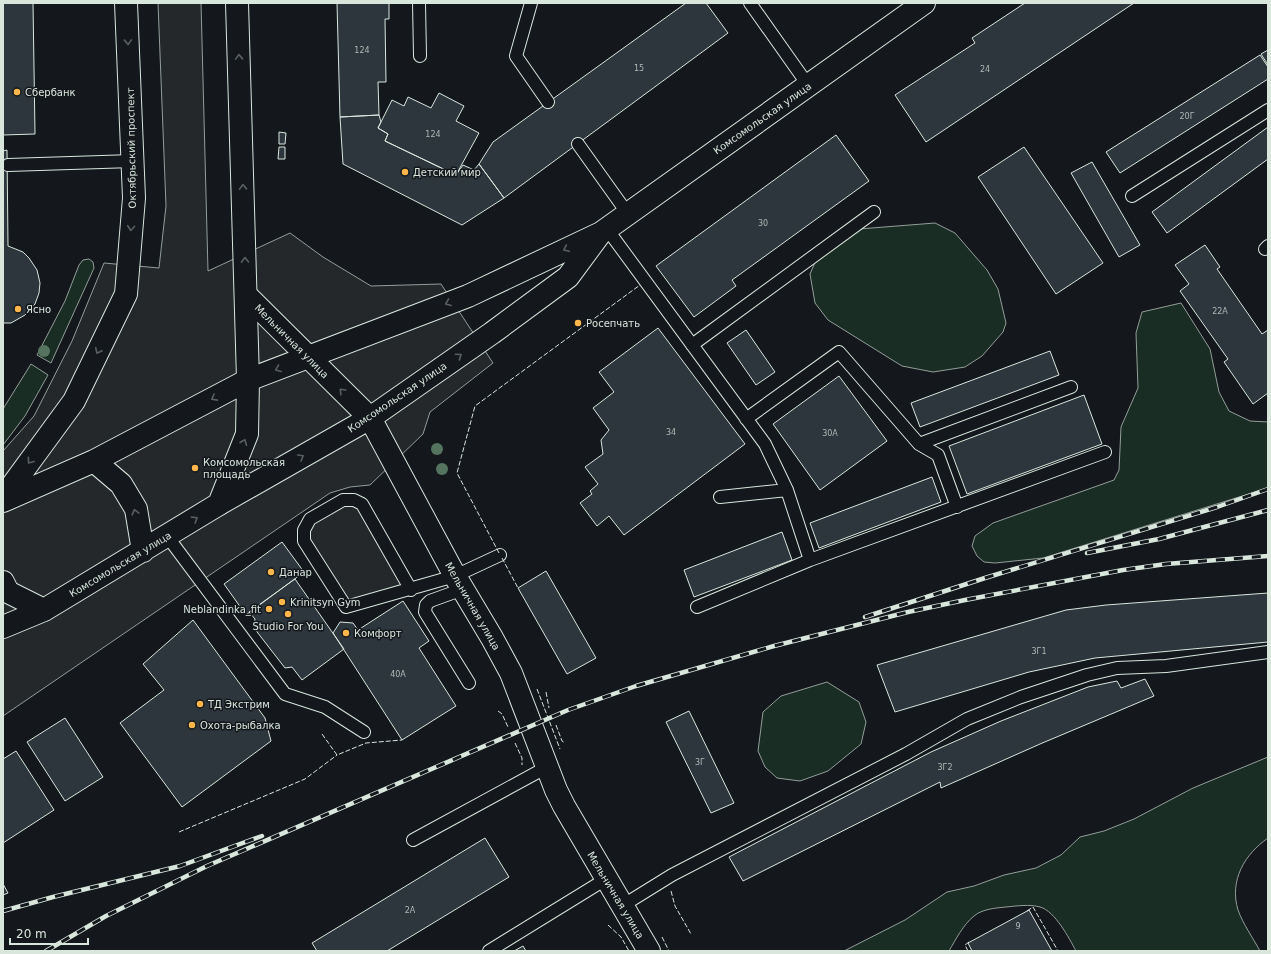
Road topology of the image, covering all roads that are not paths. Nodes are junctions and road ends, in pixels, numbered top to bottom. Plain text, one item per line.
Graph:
1 (126, 3) edge
2 (237, 3) edge
3 (419, 3) edge
4 (532, 3) edge
5 (924, 3) edge
6 (750, 4) edge
7 (420, 56) dead end
8 (808, 85) junction
9 (548, 102) dead end
10 (1268, 110) edge
11 (578, 144) dead end
12 (133, 161) junction
13 (8, 165) dead end
14 (1132, 196) dead end
15 (874, 212) dead end
16 (628, 214) junction
17 (604, 231) junction
18 (246, 295) junction
19 (692, 345) junction
20 (309, 357) junction
21 (248, 380) junction
22 (1071, 387) dead end
23 (370, 418) junction
24 (746, 419) junction
25 (919, 444) junction
26 (1105, 452) dead end
27 (94, 461) junction
28 (787, 490) junction
29 (720, 497) dead end
30 (3, 498) edge
31 (3, 501) edge
32 (219, 504) junction
33 (957, 507) junction
34 (167, 536) junction
35 (143, 551) junction
36 (500, 555) dead end
37 (810, 560) junction
38 (3, 582) edge
39 (459, 583) junction
40 (411, 590) junction
41 (697, 607) dead end
42 (44, 610) junction
43 (3, 627) edge
44 (1268, 652) edge
45 (469, 683) dead end
46 (364, 732) dead end
47 (547, 767) junction
48 (413, 840) dead end
49 (606, 879) junction
50 (622, 906) junction
51 (489, 951) edge
52 (649, 951) edge

1 -> 12 main road, Октябрьский проспект
18 -> 2 main road
3 - 7 lane
4 - 9 lane
5 - 8 main road, Комсомольская улица
6 - 8 lane
8 - 16 main road, Комсомольская улица
10 - 14 lane
11 - 16 lane
12 - 13 lane
12 -> 30 main road, Октябрьский проспект
15 - 19 lane
16 - 17 main road, Комсомольская улица
17 - 19 lane
17 -> 20 main road, Комсомольская улица
23 -> 17 main road, Комсомольская улица
18 - 20 main road, Мельничная улица
18 - 21 main road
19 - 24 lane
20 -> 21 main road, Комсомольская улица
23 -> 20 main road, Мельничная улица
21 -> 27 main road, Комсомольская улица
32 -> 21 main road
22 - 25 lane
32 -> 23 main road, Комсомольская улица
23 - 39 main road, Мельничная улица
24 - 25 lane
24 - 28 lane
25 - 33 lane
26 - 33 lane
27 - 31 main road, Комсомольская улица
35 -> 27 main road
28 - 29 lane
28 - 37 lane
34 -> 32 main road, Комсомольская улица
33 - 37 lane
34 - 35 main road, Комсомольская улица
34 - 46 lane
35 - 42 main road, Комсомольская улица
36 - 39 lane
37 - 41 lane
38 - 42 main road
39 - 40 lane
39 - 45 lane
39 - 47 main road, Мельничная улица
40 - 40 lane
42 - 43 main road, Комсомольская улица
44 - 50 lane
47 - 48 lane
47 - 49 main road, Мельничная улица
49 - 50 main road, Мельничная улица
49 - 51 lane
50 - 52 main road, Мельничная улица

